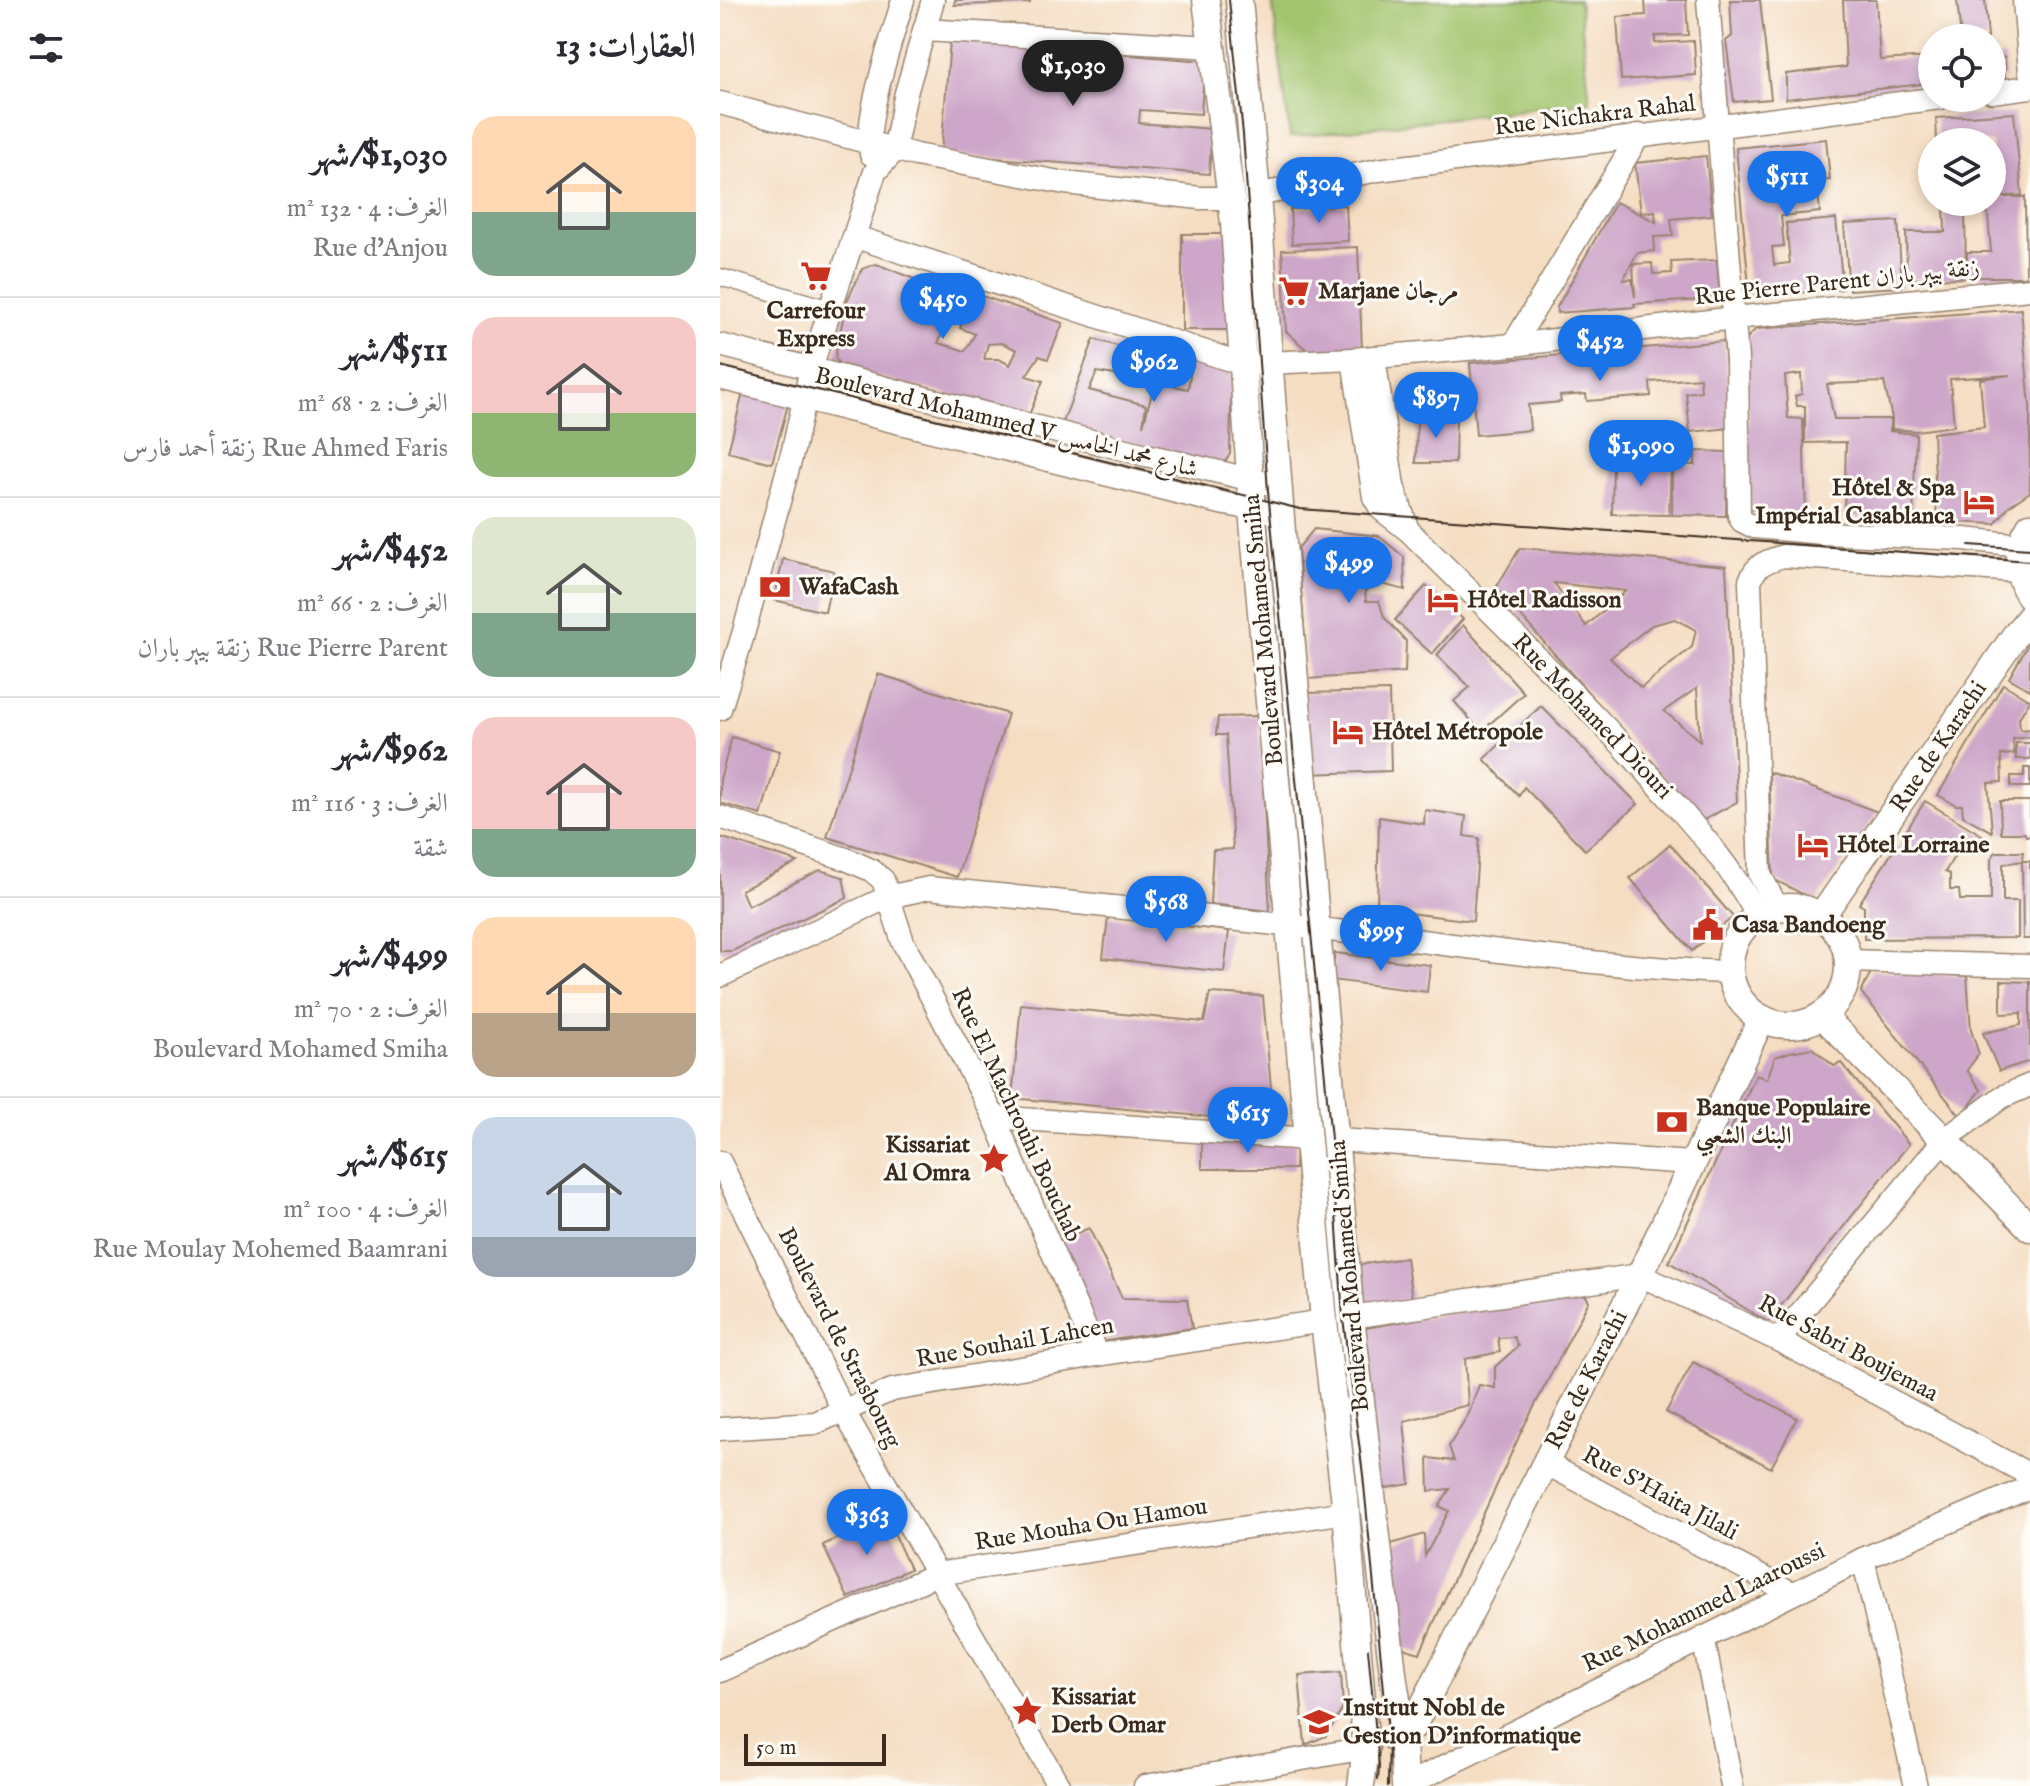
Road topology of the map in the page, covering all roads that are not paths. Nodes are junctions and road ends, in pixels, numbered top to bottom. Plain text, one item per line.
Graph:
1 (903, 0) edge
2 (933, 0) edge
3 (1206, 0) edge
4 (1239, 0) edge
5 (1708, 0) edge
6 (2024, 0) edge
7 (924, 30) junction
8 (1212, 47) junction
9 (2030, 72) edge
10 (2030, 87) edge
11 (2006, 90) edge
12 (1918, 101) edge
13 (720, 103) edge
14 (1719, 127) junction
15 (1639, 135) junction
16 (868, 142) junction
17 (894, 151) junction
18 (875, 172) junction
19 (1245, 196) junction
20 (856, 237) junction
21 (720, 277) edge
22 (2030, 289) edge
23 (830, 309) junction
24 (1734, 318) junction
25 (720, 345) edge
26 (1513, 345) junction
27 (1364, 358) junction
28 (1270, 363) junction
29 (1242, 364) junction
30 (811, 368) junction
31 (720, 378) edge
32 (805, 400) junction
33 (1251, 480) junction
34 (1279, 485) junction
35 (1252, 510) junction
36 (1281, 512) junction
37 (2023, 547) edge
38 (2030, 597) edge
39 (2030, 617) edge
40 (720, 709) edge
41 (720, 817) edge
42 (888, 897) junction
43 (1768, 913) junction
44 (1821, 917) junction
45 (1290, 926) junction
46 (1318, 928) junction
47 (1848, 961) junction
48 (2030, 966) edge
49 (1730, 972) junction
50 (720, 976) edge
51 (1822, 1015) junction
52 (1762, 1018) junction
53 (2030, 1085) edge
54 (994, 1117) junction
55 (1309, 1139) junction
56 (1337, 1140) junction
57 (1943, 1141) junction
58 (720, 1162) edge
59 (1692, 1163) junction
60 (2030, 1228) edge
61 (1640, 1275) junction
62 (1351, 1317) junction
63 (1324, 1321) junction
64 (1778, 1340) junction
65 (1097, 1355) junction
66 (843, 1410) junction
67 (720, 1429) edge
68 (1545, 1463) junction
69 (2030, 1475) edge
70 (2030, 1487) edge
71 (1346, 1512) junction
72 (1863, 1559) junction
73 (937, 1574) junction
74 (1792, 1593) junction
75 (1703, 1637) junction
76 (720, 1671) edge
77 (1394, 1681) junction
78 (1432, 1687) junction
79 (1403, 1736) junction
80 (1366, 1748) junction
81 (1059, 1786) edge
82 (1145, 1786) edge
83 (1361, 1786) edge
84 (1405, 1786) edge
85 (1732, 1786) edge
86 (1916, 1786) edge

1 - 16 street
2 - 7 street
3 - 8 street, Boulevard Mohamed Smiha
4 - 19 street, Boulevard Mohamed Smiha
5 - 14 street
6 - 9 street
7 - 8 street
7 - 17 street
8 - 19 street, Boulevard Mohamed Smiha
10 - 11 street
12 - 14 street, Rue Nichakra Rahal
13 - 16 street, Rue Nichakra Rahal
14 - 15 street, Rue Nichakra Rahal
14 - 24 street
15 - 19 street, Rue Nichakra Rahal
15 - 26 street
16 - 17 street, Rue Nichakra Rahal
16 - 18 street
17 - 18 street
17 - 19 street, Rue Nichakra Rahal
18 - 20 street
19 - 28 street, Boulevard Mohamed Smiha
19 - 29 street, Boulevard Mohamed Smiha
20 - 23 street
20 - 29 street, Rue Pierre Parent زنقة بيير باران
21 - 23 street
22 - 24 street, Rue Pierre Parent زنقة بيير باران
23 - 30 street
24 - 26 street, Rue Pierre Parent زنقة بيير باران
24 - 37 street
25 - 30 street, Boulevard Mohammed V شارع محمد الخامس
26 - 27 street, Rue Pierre Parent زنقة بيير باران
27 - 28 street, Rue Pierre Parent زنقة بيير باران
27 - 43 street, Rue Mohamed Diouri
28 - 29 street, Rue Pierre Parent زنقة بيير باران
28 - 34 street, Boulevard Mohamed Smiha
29 - 33 street, Boulevard Mohamed Smiha
30 - 32 street
30 - 33 street, Boulevard Mohammed V شارع محمد الخامس
31 - 32 street, Boulevard Mohammed V شارع محمد الخامس
32 - 35 street, Boulevard Mohammed V شارع محمد الخامس
32 - 40 street
33 - 34 street, Boulevard Mohammed V شارع محمد الخامس
33 - 35 street, Boulevard Mohamed Smiha
34 - 36 street, Boulevard Mohamed Smiha
35 - 36 street, Boulevard Mohammed V شارع محمد الخامس
35 - 45 street, Boulevard Mohamed Smiha
36 - 46 street, Boulevard Mohamed Smiha
37 - 38 street
37 - 43 street
39 - 44 street, Rue de Karachi
41 - 42 street
42 - 45 street
42 - 50 street
42 - 54 street, Rue El Machrouhi Bouchab
43 - 44 street
43 - 49 street
44 - 47 street
45 - 46 street
45 - 55 street, Boulevard Mohamed Smiha
46 - 49 street
46 - 56 street, Boulevard Mohamed Smiha
47 - 48 street
47 - 51 street
49 - 52 street
51 - 52 street
51 - 57 street
52 - 59 street, Rue de Karachi
53 - 57 street
54 - 55 street
54 - 65 street, Rue El Machrouhi Bouchab
55 - 63 street, Boulevard Mohamed Smiha
56 - 59 street
56 - 62 street, Boulevard Mohamed Smiha
57 - 60 street
57 - 64 street
58 - 66 street, Boulevard de Strasbourg
59 - 61 street, Rue de Karachi
61 - 62 street
61 - 64 street, Rue Sabri Boujemaa
61 - 68 street, Rue de Karachi
62 - 77 street, Boulevard Mohamed Smiha
63 - 65 street, Rue Souhail Lahcen
63 - 71 street, Boulevard Mohamed Smiha
64 - 69 street, Rue Sabri Boujemaa
65 - 66 street, Rue Souhail Lahcen
66 - 67 street, Rue Souhail Lahcen
66 - 73 street, Boulevard de Strasbourg
68 - 74 street, Rue S'Haita Jilali
68 - 78 street, Rue de Karachi
70 - 72 street, Rue Mohammed Laaroussi
71 - 73 street, Rue Mouha Ou Hamou
71 - 80 street, Boulevard Mohamed Smiha
72 - 74 street, Rue Mohammed Laaroussi
72 - 86 street
73 - 76 street, Rue Mouha Ou Hamou
73 - 81 street, Boulevard de Strasbourg
74 - 75 street, Rue Mohammed Laaroussi
75 - 84 street, Rue Mohammed Laaroussi
75 - 85 street
77 - 78 street
77 - 79 street, Boulevard Mohamed Smiha
78 - 79 street, Rue de Karachi
79 - 80 street
79 - 84 street, Boulevard Mohamed Smiha
80 - 82 street
80 - 83 street, Boulevard Mohamed Smiha

